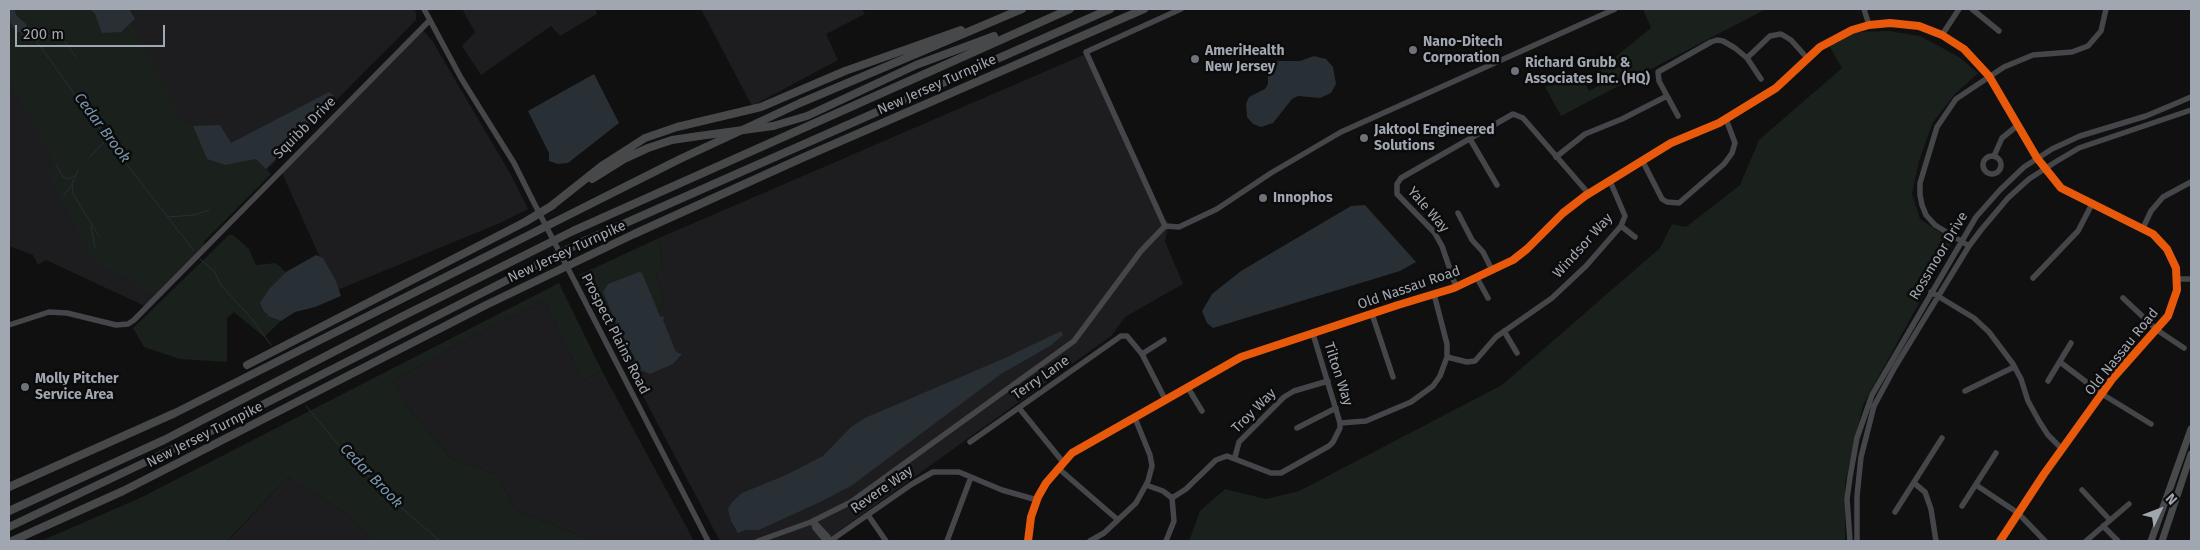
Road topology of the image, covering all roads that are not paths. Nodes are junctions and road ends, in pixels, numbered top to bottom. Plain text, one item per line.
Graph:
1 (424, 9) edge
2 (1058, 9) edge
3 (1070, 9) edge
4 (1110, 9) edge
5 (1144, 9) edge
6 (1181, 9) edge
7 (1615, 9) edge
8 (1864, 9) edge
9 (1959, 9) edge
10 (1972, 9) edge
11 (2106, 9) edge
12 (1019, 10) edge
13 (430, 20) junction
14 (1869, 25) junction
15 (1999, 31) dead end
16 (1942, 35) junction
17 (1748, 58) junction
18 (1808, 59) junction
19 (1989, 76) junction
20 (1761, 79) dead end
21 (1667, 96) junction
22 (2191, 97) edge
23 (2159, 110) junction
24 (2191, 110) edge
25 (1678, 116) dead end
26 (1726, 118) junction
27 (2161, 120) junction
28 (2018, 125) junction
29 (2074, 138) junction
30 (1470, 139) junction
31 (2079, 148) junction
32 (1994, 156) dead end
33 (1556, 157) junction
34 (2037, 158) junction
35 (1642, 160) junction
36 (2044, 168) junction
37 (1610, 181) junction
38 (2191, 182) edge
39 (1497, 185) dead end
40 (1589, 194) junction
41 (2092, 204) junction
42 (550, 207) junction
43 (1458, 213) dead end
44 (1165, 226) junction
45 (1621, 226) junction
46 (2143, 228) junction
47 (1635, 237) dead end
48 (1961, 240) junction
49 (1969, 246) junction
50 (1492, 270) junction
51 (1477, 278) junction
52 (2033, 278) dead end
53 (2177, 279) junction
54 (2191, 279) edge
55 (1456, 287) junction
56 (1931, 292) junction
57 (1434, 294) junction
58 (1939, 296) junction
59 (1488, 298) dead end
60 (2124, 298) dead end
61 (1372, 314) junction
62 (9, 325) edge
63 (2157, 330) junction
64 (1504, 331) junction
65 (1312, 334) junction
66 (1164, 340) dead end
67 (2071, 343) dead end
68 (2184, 348) dead end
69 (1517, 353) dead end
70 (1142, 354) junction
71 (1447, 357) junction
72 (2060, 362) junction
73 (247, 365) dead end
74 (2014, 367) junction
75 (1393, 377) dead end
76 (2048, 380) dead end
77 (1328, 381) junction
78 (1188, 388) junction
79 (1965, 391) dead end
80 (2102, 394) junction
81 (1166, 400) junction
82 (1019, 408) junction
83 (1336, 408) junction
84 (1202, 410) dead end
85 (1135, 418) junction
86 (1340, 423) junction
87 (2151, 424) dead end
88 (1297, 428) dead end
89 (2191, 429) edge
90 (1942, 438) dead end
91 (970, 442) dead end
92 (2062, 449) junction
93 (1996, 453) dead end
94 (2191, 454) edge
95 (1235, 457) junction
96 (1064, 462) junction
97 (1058, 468) junction
98 (972, 476) junction
99 (1914, 483) junction
100 (1146, 485) junction
101 (1976, 485) junction
102 (9, 487) edge
103 (2082, 490) dead end
104 (1172, 498) junction
105 (1037, 500) junction
106 (2129, 504) dead end
107 (1962, 506) dead end
108 (9, 511) edge
109 (1895, 512) dead end
110 (2018, 513) junction
111 (868, 515) junction
112 (1118, 520) junction
113 (2109, 520) junction
114 (813, 521) junction
115 (2103, 526) junction
116 (9, 527) edge
117 (1102, 539) edge
118 (12, 541) edge
119 (708, 541) edge
120 (758, 541) edge
121 (828, 541) edge
122 (886, 541) edge
123 (947, 541) edge
124 (1028, 541) edge
125 (1090, 541) edge
126 (1166, 541) edge
127 (1850, 541) edge
128 (1857, 541) edge
129 (1936, 541) edge
130 (2000, 541) edge
131 (2045, 541) edge
132 (2086, 541) edge
133 (2118, 541) edge
134 (2151, 541) edge
135 (2162, 541) edge

1 - 13 street, Prospect Plains Road
2 - 42 highway, bridge
3 - 108 highway, New Jersey Turnpike
4 - 116 highway, New Jersey Turnpike
5 - 118 highway, New Jersey Turnpike
6 - 44 street
7 - 44 street
8 - 14 street
9 - 16 street
10 - 15 street
11 - 19 street
12 - 42 highway
12 - 102 highway
13 - 62 street, Squibb Drive
13 - 119 street, Prospect Plains Road, bridge
14 - 16 street, Old Nassau Road
14 - 18 street, Old Nassau Road
16 - 19 street, Old Nassau Road
17 - 18 street
17 - 20 street
17 - 21 street
18 - 26 street, Old Nassau Road
19 - 28 street, Old Nassau Road
19 - 48 street
21 - 25 street
21 - 33 street
22 - 23 street, Rossmoor Drive
23 - 27 street
23 - 29 street, Rossmoor Drive
24 - 27 street, Rossmoor Drive
26 - 35 street, Old Nassau Road
26 - 35 street
27 - 31 street, Rossmoor Drive
28 - 32 street
28 - 34 street, Old Nassau Road
29 - 31 street
29 - 34 street, Rossmoor Drive
30 - 33 street, Yale Way
30 - 39 street
30 - 55 street, Yale Way
31 - 36 street, Rossmoor Drive
33 - 40 street, Yale Way
34 - 36 street, Old Nassau Road
34 - 48 street, Rossmoor Drive
35 - 37 street, Old Nassau Road
36 - 41 street, Old Nassau Road
36 - 49 street, Rossmoor Drive
37 - 40 street, Old Nassau Road
37 - 45 street, Windsor Way
38 - 46 street
40 - 50 street, Old Nassau Road
41 - 46 street, Old Nassau Road
41 - 52 street
42 - 73 highway
43 - 50 street
44 - 114 street
45 - 47 street
45 - 64 street, Windsor Way
46 - 53 street, Old Nassau Road
48 - 49 street
48 - 56 street, Rossmoor Drive
49 - 58 street, Rossmoor Drive
50 - 51 street, Old Nassau Road
51 - 55 street, Old Nassau Road
51 - 59 street
53 - 54 street
53 - 63 street, Old Nassau Road
55 - 57 street, Old Nassau Road
56 - 58 street
56 - 127 street, Rossmoor Drive
57 - 61 street, Old Nassau Road
57 - 71 street
58 - 74 street
58 - 128 street, Rossmoor Drive
60 - 63 street
61 - 65 street, Old Nassau Road
61 - 75 street
63 - 68 street
63 - 80 street, Old Nassau Road
64 - 69 street
64 - 71 street, Windsor Way
65 - 77 street, Tilton Way
65 - 78 street, Old Nassau Road
66 - 70 street
67 - 72 street
70 - 81 street
70 - 82 street, Terry Lane
71 - 86 street
72 - 76 street
72 - 80 street
74 - 79 street
74 - 92 street
77 - 83 street, Tilton Way
77 - 95 street, Troy Way
78 - 81 street, Old Nassau Road
78 - 84 street
80 - 87 street
80 - 92 street, Old Nassau Road
81 - 85 street, Old Nassau Road
82 - 91 street, Terry Lane
82 - 96 street
83 - 86 street, Tilton Way
83 - 88 street
85 - 96 street, Old Nassau Road
85 - 100 street
86 - 95 street, Tilton Way
89 - 134 main road
90 - 99 street
92 - 110 street, Old Nassau Road
93 - 101 street
94 - 135 main road
95 - 104 street
96 - 97 street, Old Nassau Road
97 - 105 street, Old Nassau Road
97 - 112 street
98 - 105 street, Revere Way
98 - 111 street, Revere Way
98 - 123 street
99 - 109 street
99 - 129 street
100 - 104 street
100 - 112 street
101 - 107 street
101 - 110 street
103 - 113 street
104 - 126 street
105 - 124 street, Old Nassau Road
106 - 113 street
110 - 130 street, Old Nassau Road
110 - 131 street
111 - 121 street, Revere Way
111 - 122 street
112 - 117 street
113 - 115 street
114 - 120 street
114 - 121 street
115 - 132 street
115 - 133 street
117 - 125 street

